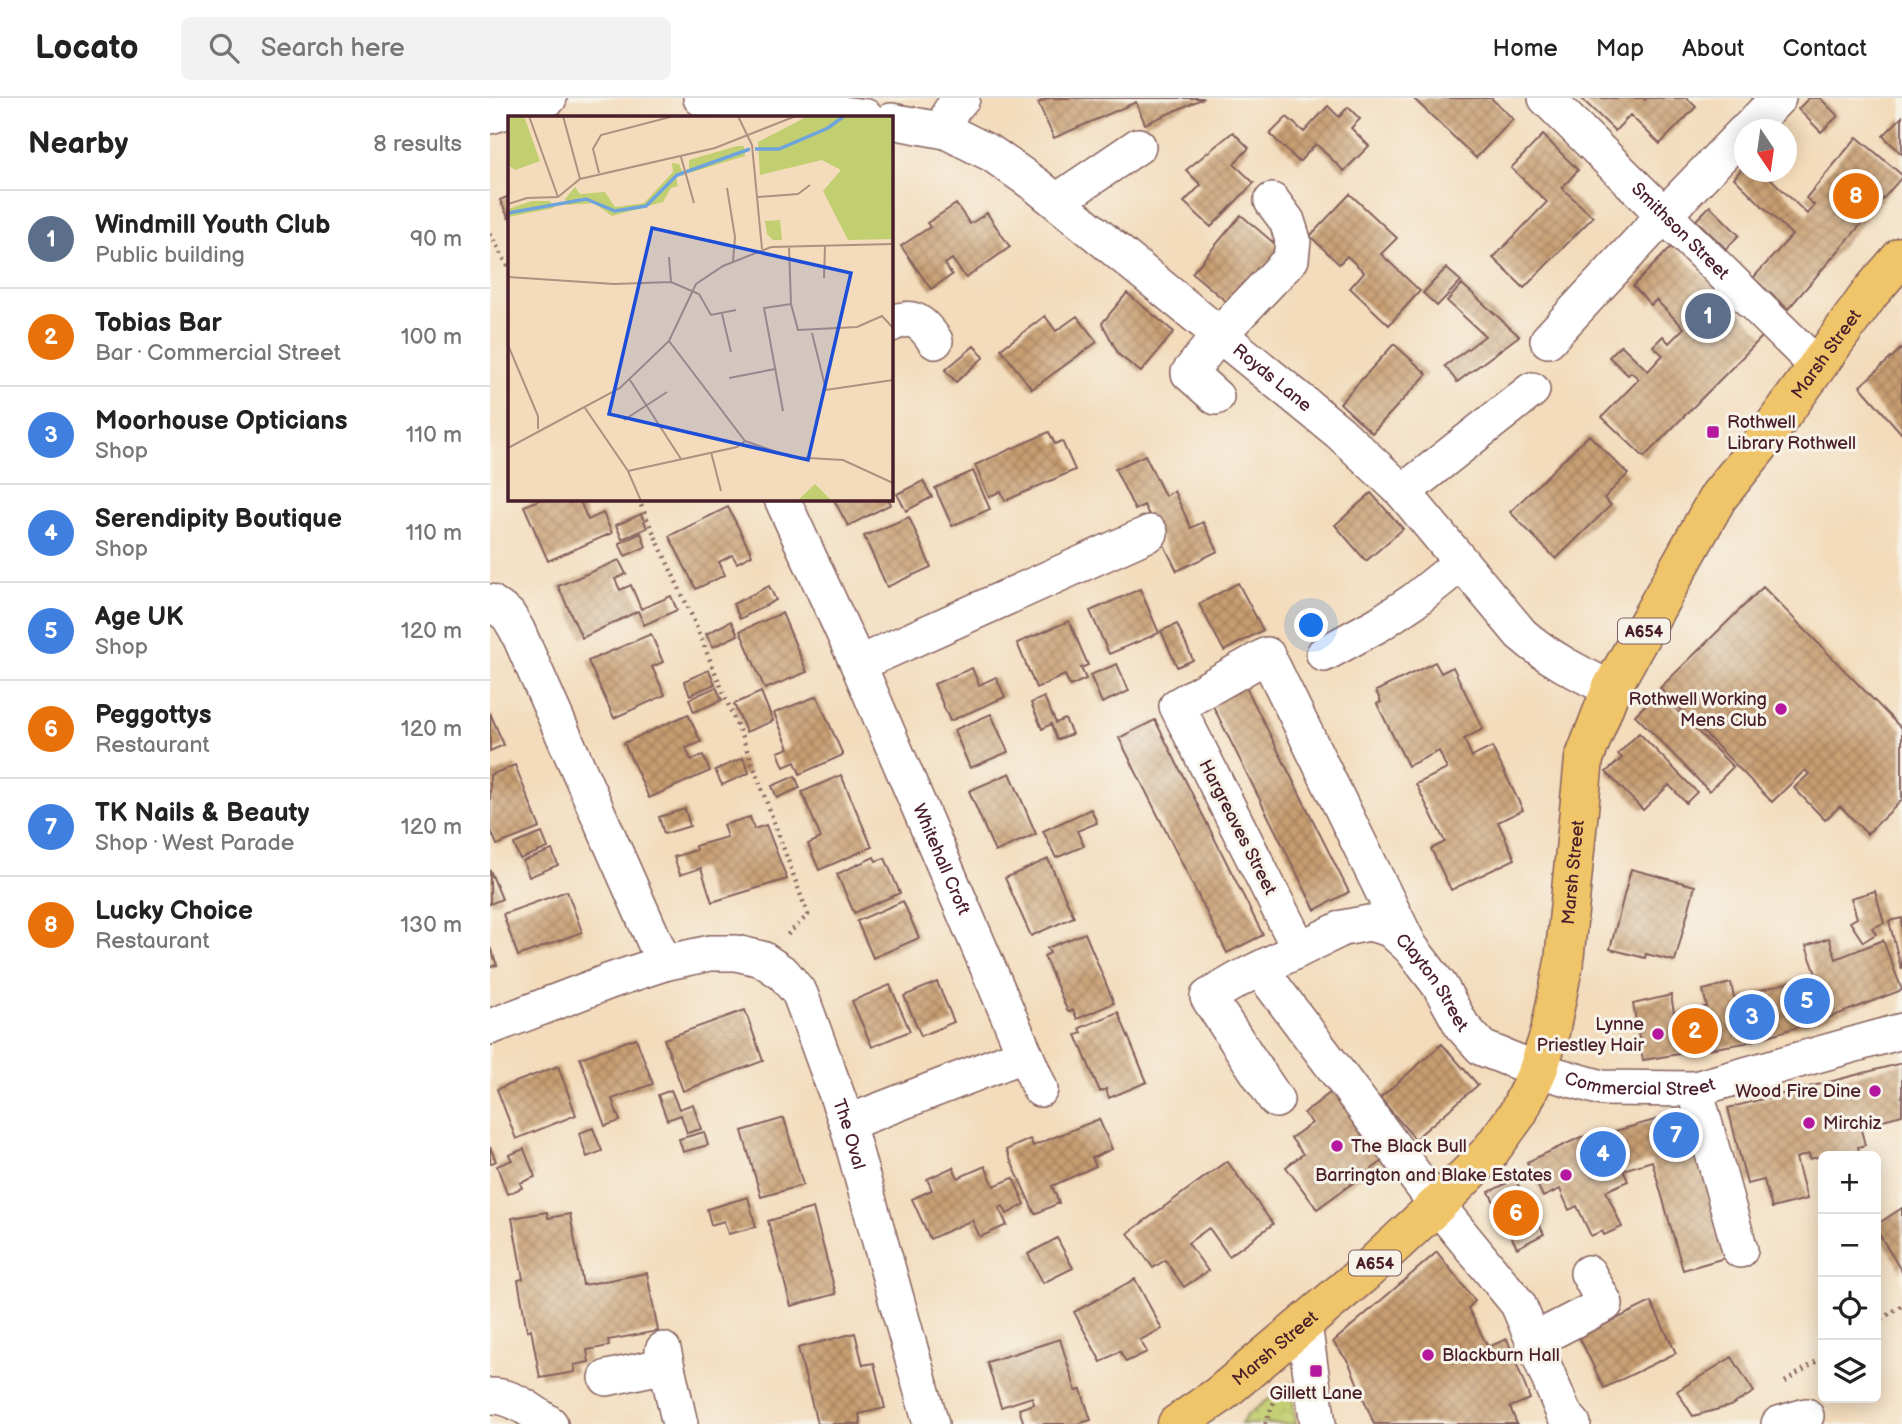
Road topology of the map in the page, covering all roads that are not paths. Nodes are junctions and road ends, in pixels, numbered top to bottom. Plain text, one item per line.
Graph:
1 (549, 98) edge
2 (701, 98) edge
3 (879, 98) edge
4 (962, 98) edge
5 (1546, 98) edge
6 (1778, 98) edge
7 (490, 116) edge
8 (857, 116) edge
9 (880, 116) edge
10 (1758, 119) edge
11 (892, 121) edge
12 (946, 131) junction
13 (1734, 143) edge
14 (1138, 146) dead end
15 (1057, 201) junction
16 (1272, 201) dead end
17 (1665, 214) junction
18 (1902, 256) edge
19 (892, 324) edge
20 (1220, 334) junction
21 (1548, 340) dead end
22 (935, 341) dead end
23 (1816, 365) junction
24 (1532, 390) dead end
25 (1216, 397) dead end
26 (1403, 492) junction
27 (782, 500) edge
28 (1150, 533) dead end
29 (1461, 563) junction
30 (490, 602) edge
31 (1324, 654) dead end
32 (858, 664) junction
33 (1611, 689) junction
34 (1299, 948) junction
35 (1410, 948) junction
36 (664, 963) junction
37 (1260, 969) junction
38 (490, 1027) edge
39 (1902, 1031) edge
40 (1025, 1054) junction
41 (1538, 1070) junction
42 (1040, 1089) dead end
43 (1695, 1089) junction
44 (1276, 1100) dead end
45 (847, 1123) junction
46 (1437, 1205) junction
47 (1740, 1250) dead end
48 (1588, 1273) dead end
49 (1304, 1324) junction
50 (1533, 1341) junction
51 (607, 1378) dead end
52 (490, 1395) edge
53 (550, 1424) edge
54 (680, 1424) edge
55 (931, 1424) edge
56 (1177, 1424) edge
57 (1318, 1424) edge
58 (1573, 1424) edge

1 - 7 street
2 - 8 street
3 - 9 street
4 - 12 street
5 - 17 street, Smithson Street
6 - 10 street
11 - 12 street, Royds Lane
12 - 15 street, Royds Lane
13 - 17 street
14 - 15 street
15 - 20 street, Royds Lane
16 - 20 street
17 - 21 street
17 - 23 street, Smithson Street
18 - 23 main road, Marsh Street / A654
19 - 22 street
20 - 25 street
20 - 26 street, Royds Lane
23 - 33 main road, Marsh Street / A654
24 - 26 street
26 - 29 street, Royds Lane
27 - 32 street, Whitehall Croft
28 - 32 street
29 - 31 street
29 - 33 street, Royds Lane
30 - 36 street
32 - 40 street, Whitehall Croft
33 - 41 main road, Marsh Street / A654
34 - 35 street, Clayton Street
34 - 35 street, Hargreaves Street
34 - 37 street, Clayton Street
35 - 41 street, Clayton Street
36 - 38 street, The Oval
36 - 45 street, The Oval
37 - 44 street, Clayton Street
37 - 46 street
39 - 43 street, Commercial Street
40 - 42 street, Whitehall Croft
40 - 45 street
41 - 43 street, Commercial Street
41 - 46 main road, Marsh Street / A654
43 - 47 street
45 - 55 street, The Oval
46 - 49 main road, Marsh Street / A654
46 - 50 street
48 - 50 street
49 - 56 main road, Marsh Street / A654
49 - 57 street
50 - 58 street
51 - 54 street
52 - 53 street

